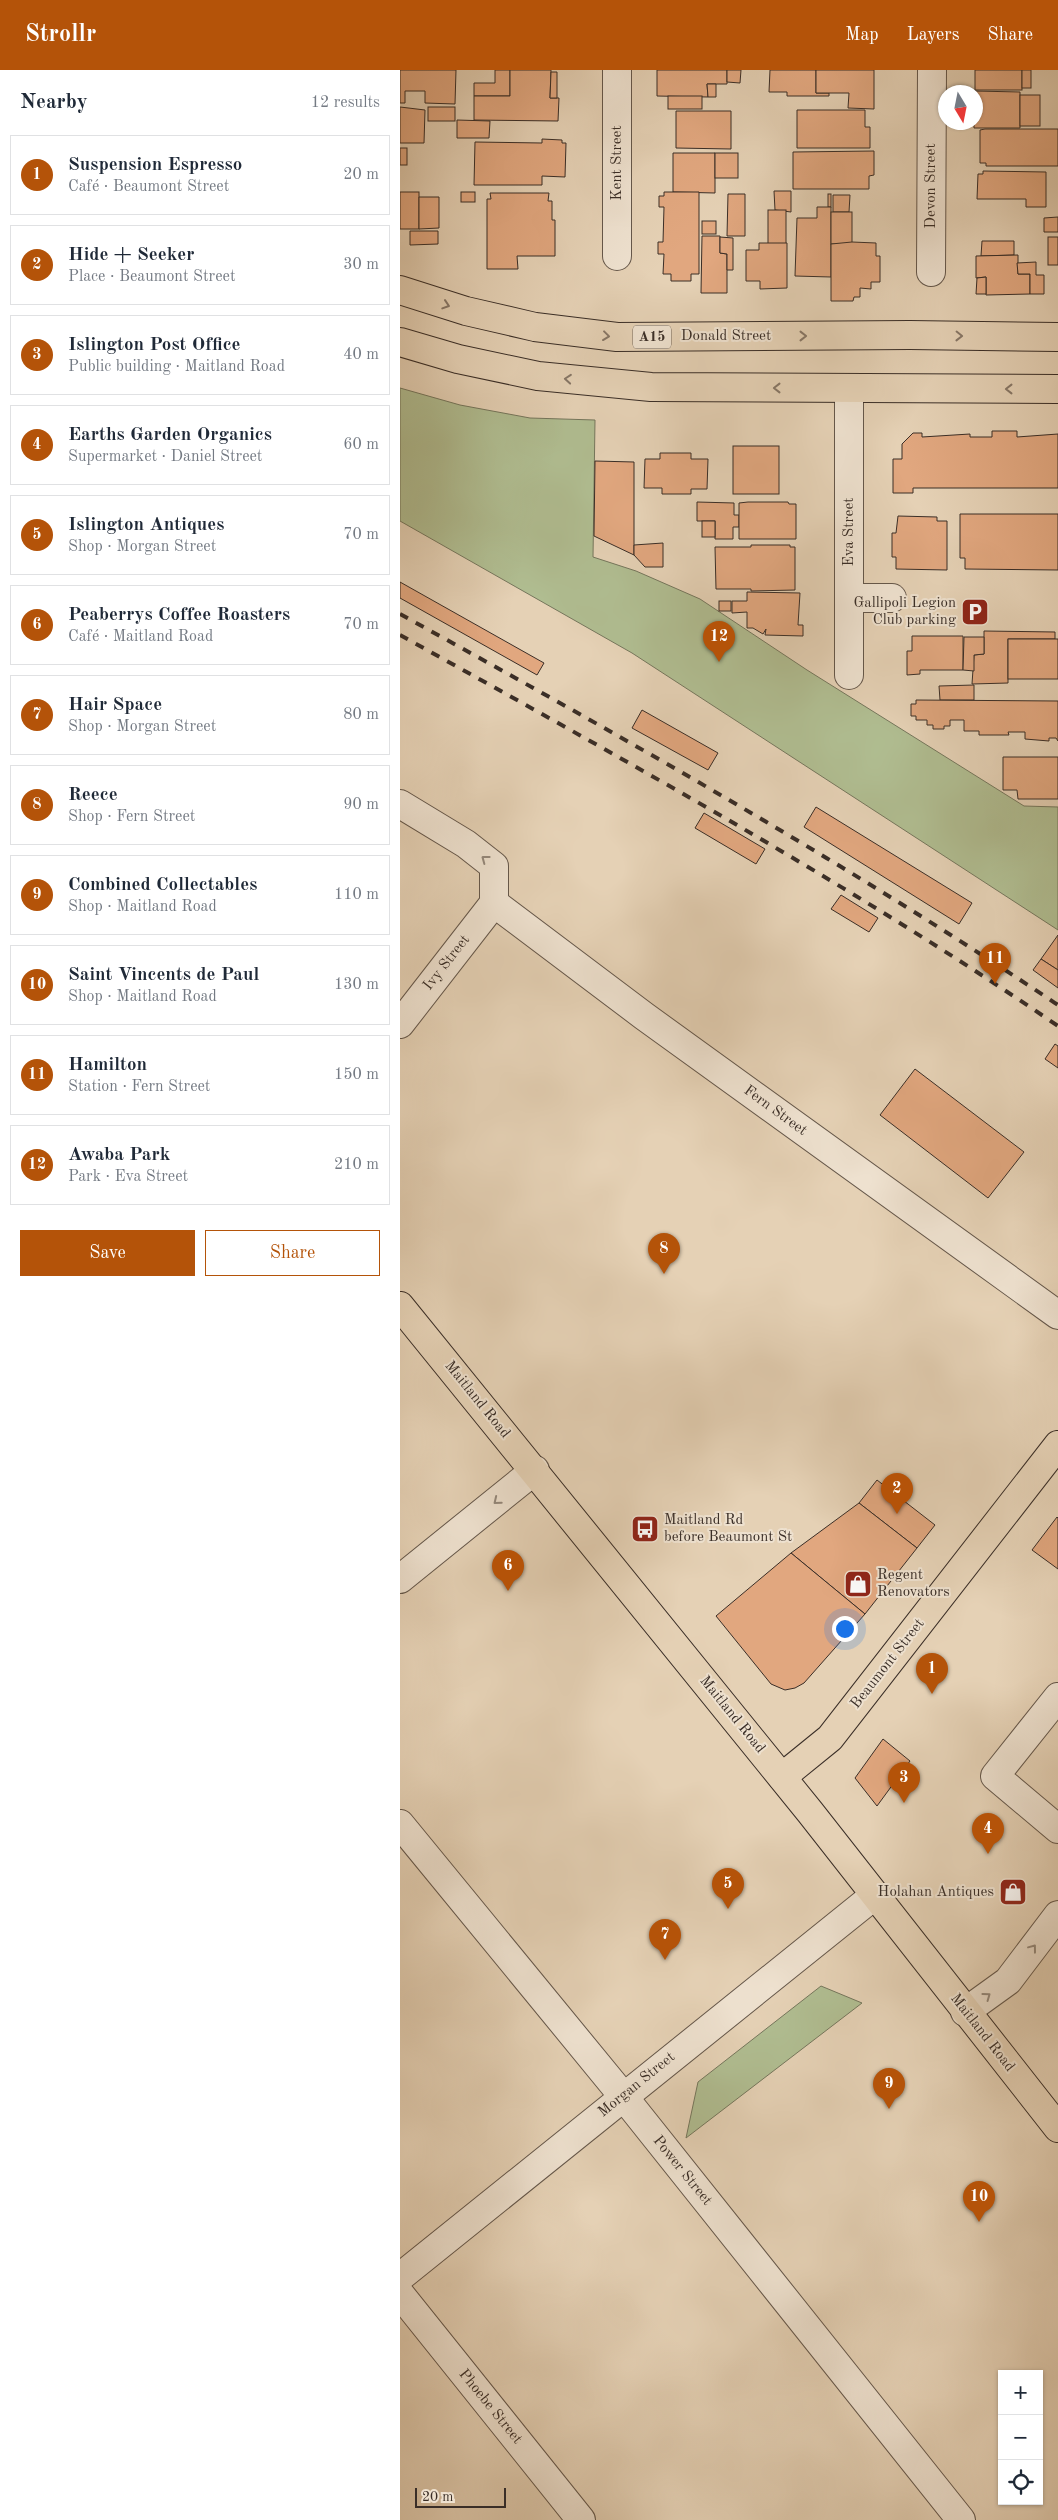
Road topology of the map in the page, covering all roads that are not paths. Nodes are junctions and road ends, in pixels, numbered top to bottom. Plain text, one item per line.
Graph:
1 (617, 70) edge
2 (932, 70) edge
3 (617, 256) dead end
4 (931, 272) dead end
5 (400, 290) edge
6 (1058, 337) edge
7 (400, 342) edge
8 (849, 388) junction
9 (1058, 389) edge
10 (850, 598) junction
11 (892, 598) dead end
12 (849, 675) dead end
13 (400, 804) edge
14 (494, 903) junction
15 (400, 1024) edge
16 (400, 1306) edge
17 (1058, 1315) edge
18 (1058, 1445) edge
19 (535, 1470) junction
20 (400, 1579) edge
21 (1058, 1697) edge
22 (782, 1777) junction
23 (400, 1824) edge
24 (1058, 1829) edge
25 (875, 1895) junction
26 (1058, 1915) edge
27 (965, 2012) junction
28 (624, 2096) junction
29 (1058, 2128) edge
30 (400, 2277) edge
31 (400, 2294) edge
32 (581, 2520) edge
33 (961, 2520) edge

1 - 3 street, Kent Street
2 - 4 street, Devon Street
5 -> 6 main road, Donald Street / A15
8 -> 7 main road
9 -> 8 main road
8 - 10 street, Eva Street
10 - 11 street
10 - 12 street, Eva Street
14 -> 13 street
14 - 15 street, Ivy Street
14 - 17 street, Fern Street
16 - 19 main road, Maitland Road
18 - 22 main road, Beaumont Street
19 -> 20 street
19 - 22 main road, Maitland Road
21 - 24 street
22 - 25 main road, Maitland Road
23 - 28 street, Power Street
25 - 27 main road, Maitland Road
25 - 28 street, Morgan Street
27 -> 26 street
27 - 29 main road, Maitland Road
28 - 30 street, Morgan Street
28 - 33 street, Power Street
31 - 32 street, Phoebe Street

